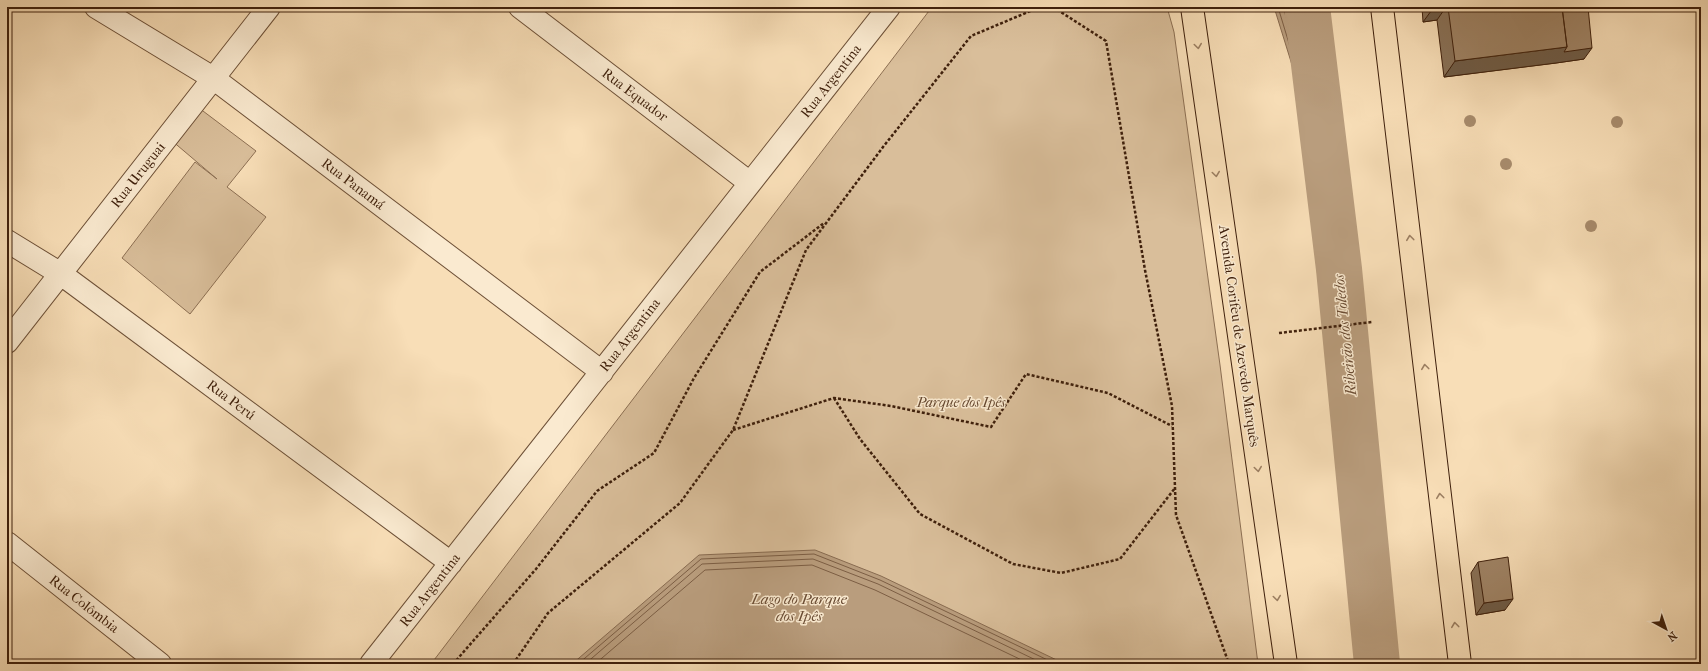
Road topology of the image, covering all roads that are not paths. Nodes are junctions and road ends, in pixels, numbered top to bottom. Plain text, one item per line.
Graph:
1 (96, 7) edge
2 (269, 7) edge
3 (520, 7) edge
4 (889, 7) edge
5 (1192, 7) edge
6 (1382, 7) edge
7 (213, 78) junction
8 (750, 183) junction
9 (7, 242) edge
10 (61, 274) junction
11 (7, 342) edge
12 (602, 372) junction
13 (7, 543) edge
14 (451, 563) junction
15 (160, 664) edge
16 (371, 664) edge
17 (1286, 664) edge
18 (1460, 664) edge

1 - 7 street, Rua Panamá
2 - 7 street, Rua Uruguai
3 - 8 street, Rua Equador
4 - 8 street, Rua Argentina
5 -> 17 main road, Avenida Corifeu de Azevedo Marquês
18 -> 6 main road
7 - 10 street, Rua Uruguai
7 - 12 street, Rua Panamá
8 - 12 street, Rua Argentina
9 - 10 street, Rua Perú
10 - 11 street, Rua Uruguai
10 - 14 street, Rua Perú
12 - 14 street, Rua Argentina
13 - 15 street, Rua Colômbia
14 - 16 street, Rua Argentina

